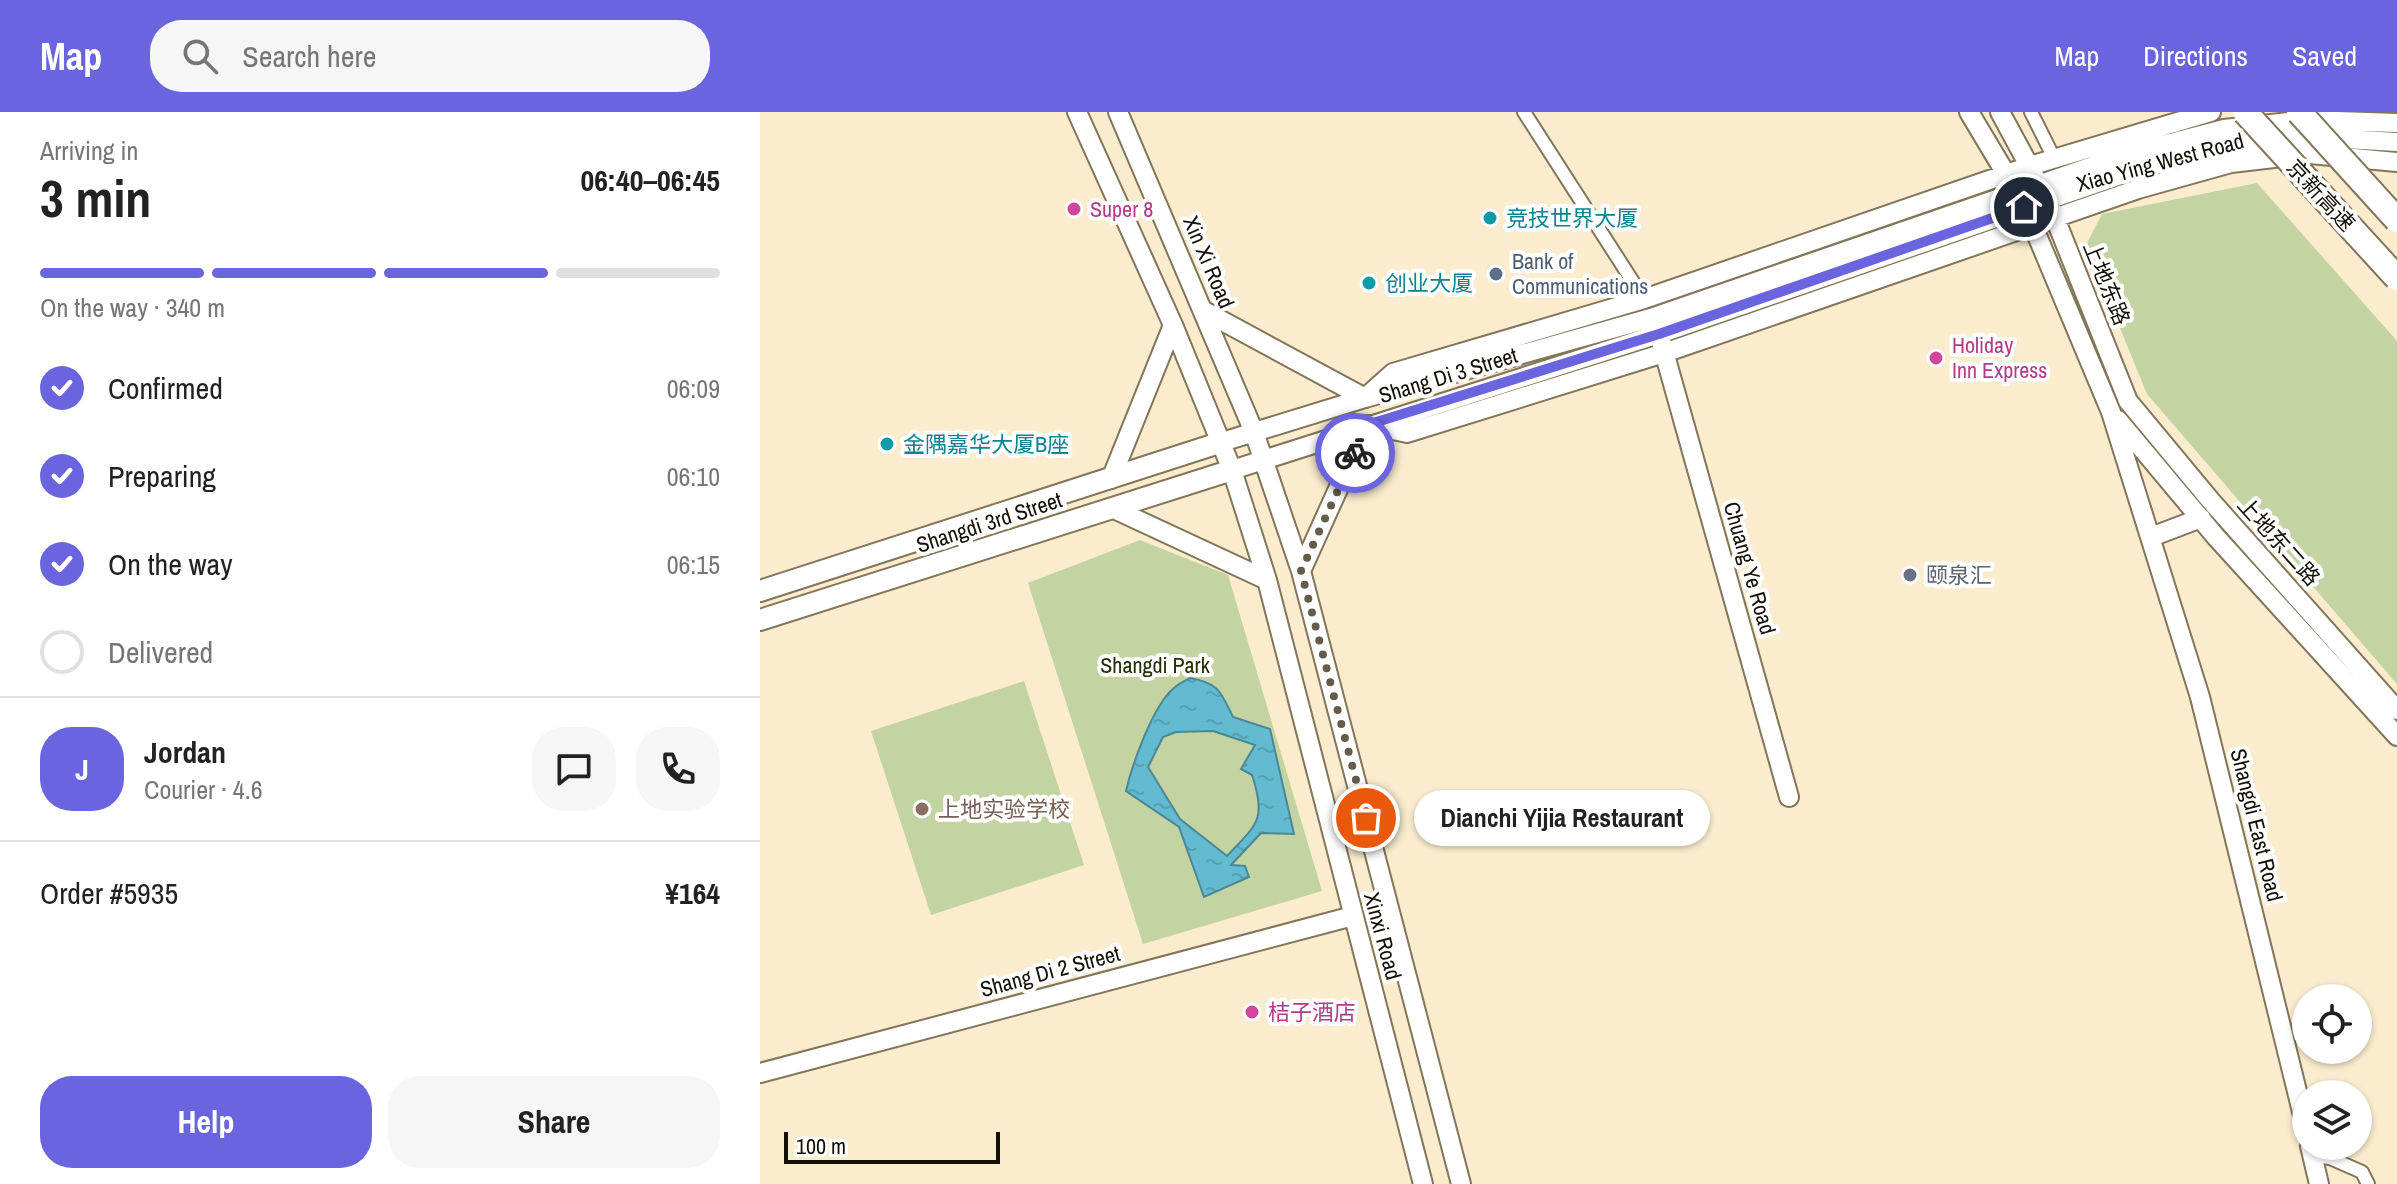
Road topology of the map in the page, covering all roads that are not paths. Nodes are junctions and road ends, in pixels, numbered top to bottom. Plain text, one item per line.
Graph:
1 (1077, 112) edge
2 (1118, 112) edge
3 (1524, 112) edge
4 (1969, 112) edge
5 (2000, 112) edge
6 (2031, 112) edge
7 (2211, 112) edge
8 (2245, 112) edge
9 (2299, 112) edge
10 (2397, 123) edge
11 (2397, 142) edge
12 (2054, 158) junction
13 (2397, 162) edge
14 (2038, 183) junction
15 (2015, 191) junction
16 (2055, 218) junction
17 (2397, 220) edge
18 (2033, 224) junction
19 (2397, 278) edge
20 (1644, 299) junction
21 (1204, 311) junction
22 (1173, 325) junction
23 (1658, 335) junction
24 (1365, 398) junction
25 (2128, 401) junction
26 (2111, 412) junction
27 (1367, 425) junction
28 (1254, 432) junction
29 (1222, 442) junction
30 (1263, 459) junction
31 (1232, 470) junction
32 (1111, 479) junction
33 (1112, 508) junction
34 (2201, 518) junction
35 (2151, 537) junction
36 (1301, 571) junction
37 (1267, 580) junction
38 (760, 591) edge
39 (760, 620) edge
40 (2397, 710) edge
41 (2397, 736) edge
42 (1789, 797) dead end
43 (1353, 916) junction
44 (760, 1073) edge
45 (2294, 1080) edge
46 (2313, 1160) edge
47 (2335, 1160) edge
48 (1423, 1184) edge
49 (1461, 1184) edge
50 (2319, 1184) edge
51 (2368, 1184) edge

1 - 22 street
2 - 21 street, Xin Xi Road
3 - 20 street
4 - 15 street
5 - 14 street
6 - 12 street
7 - 12 street, Xiao Ying West Road
8 - 19 highway, 京新高速, bridge
9 - 17 highway, 京新高速, bridge
10 - 14 street, Xiao Ying West Road
11 - 14 street, Xiao Ying West Road
12 - 14 street, Xiao Ying West Road
13 - 16 street, Xiao Ying West Road
14 - 15 street, Xiao Ying West Road
14 - 15 street
14 - 16 street, 上地东路
15 - 18 street
15 - 20 street, Shang Di 3 Street
15 - 23 street, Shang Di 3 Street
16 - 18 street, Xiao Ying West Road
16 - 25 street, 上地东路
18 - 23 street, Shang Di 3 Street
18 - 26 street
20 - 23 street, Chuang Ye Road
20 - 24 street, Shang Di 3 Street
21 - 24 street
21 - 28 street, Xin Xi Road
22 - 29 street, Xinxi Road
22 - 32 street
23 - 24 street, Shang Di 3 Street
23 - 27 street, Shang Di 3 Street
23 - 42 street, Chuang Ye Road
24 - 28 street, Shang Di 3 Street
25 - 26 street
25 - 40 street, 上地东二路
26 - 34 street
26 - 35 street, Shangdi East Road
27 - 30 street
27 - 36 street
28 - 29 street, Shang Di 3 Street
28 - 30 street, Xin Xi Road
29 - 31 street, Xinxi Road
29 - 32 main road, Shangdi 3rd Street
30 - 31 street
30 - 36 street, Xinxi Road
31 - 33 main road, Shangdi 3rd Street
31 - 37 street, Xinxi Road
32 - 38 main road, Shangdi 3rd Street
33 - 37 street
33 - 39 main road, Shangdi 3rd Street
34 - 35 street
34 - 41 street
35 - 45 street, Shangdi East Road
36 - 49 street, Xinxi Road
37 - 43 street, Xinxi Road
43 - 44 street, Shang Di 2 Street
43 - 48 street, Xinxi Road
46 - 50 street
47 - 51 street

